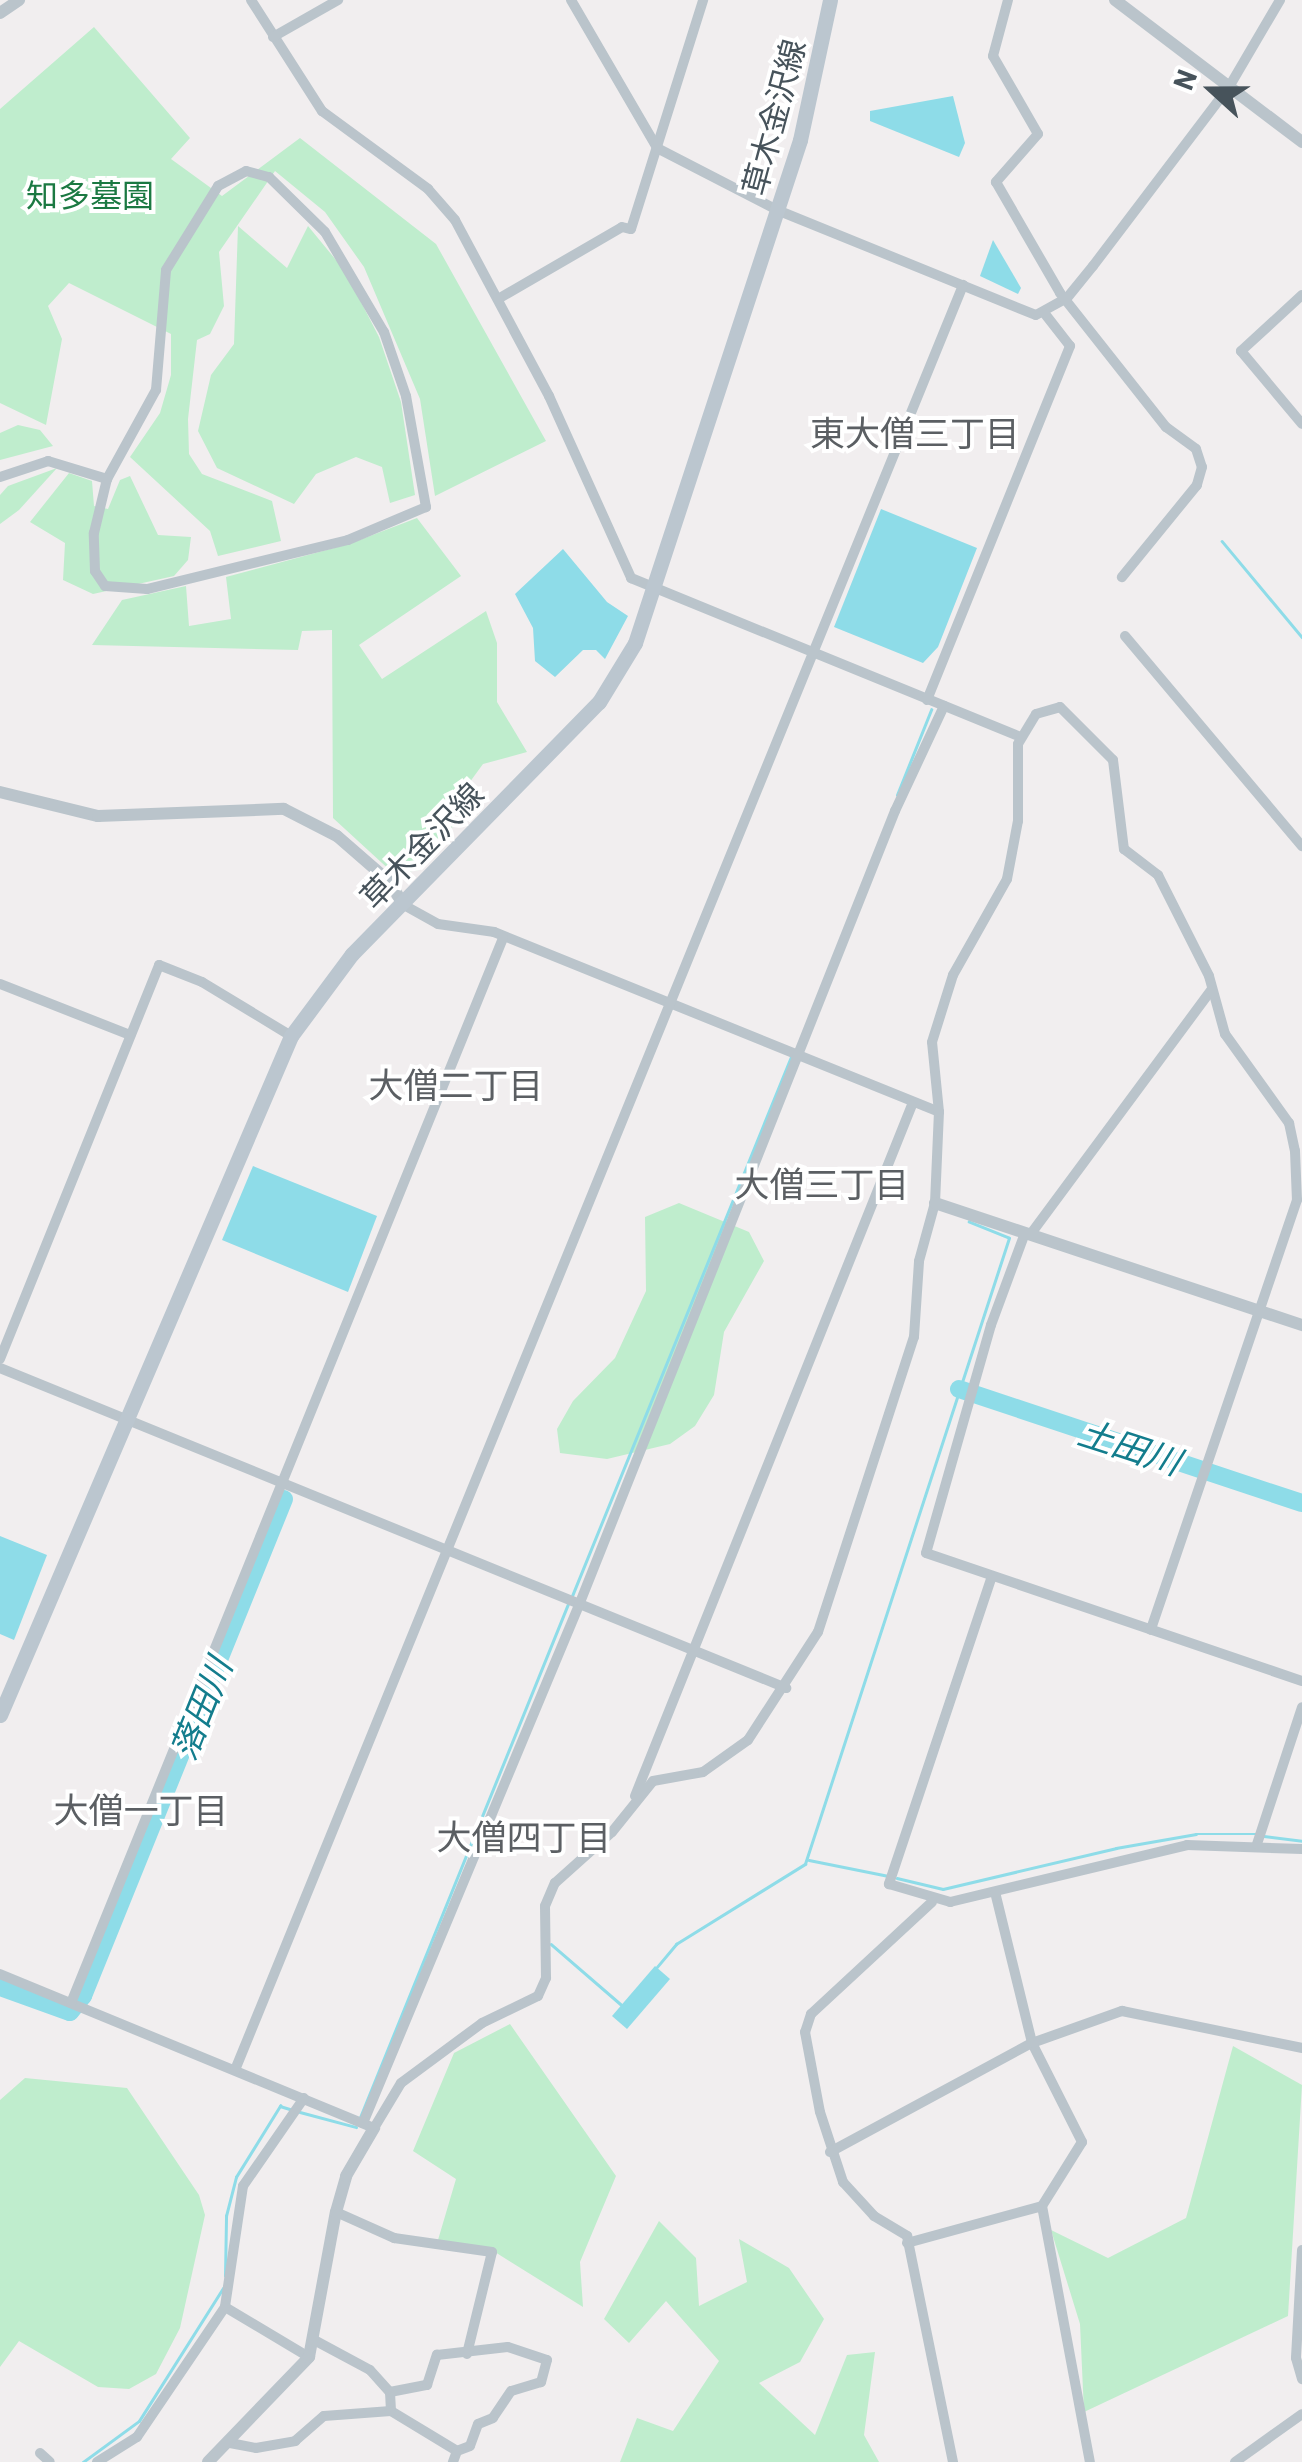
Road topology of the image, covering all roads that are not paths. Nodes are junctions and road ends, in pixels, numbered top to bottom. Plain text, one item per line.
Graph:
1 (19, 0) edge
2 (252, 0) edge
3 (338, 0) edge
4 (571, 0) edge
5 (703, 0) edge
6 (830, 0) edge
7 (1008, 0) edge
8 (1115, 0) edge
9 (1280, 0) edge
10 (0, 13) edge
11 (273, 37) junction
12 (1229, 87) junction
13 (1302, 142) edge
14 (657, 148) junction
15 (777, 210) junction
16 (963, 285) junction
17 (1302, 295) edge
18 (1067, 298) junction
19 (498, 299) junction
20 (1046, 314) junction
21 (1302, 424) edge
22 (0, 476) edge
23 (107, 479) junction
24 (1122, 576) dead end
25 (655, 589) junction
26 (1125, 636) dead end
27 (812, 652) junction
28 (926, 700) junction
29 (944, 706) junction
30 (1021, 737) junction
31 (0, 792) edge
32 (1302, 846) edge
33 (402, 904) junction
34 (503, 938) junction
35 (0, 984) edge
36 (1212, 989) junction
37 (668, 1005) junction
38 (130, 1036) junction
39 (291, 1036) junction
40 (800, 1058) junction
41 (912, 1106) junction
42 (939, 1112) junction
43 (1300, 1201) edge
44 (935, 1203) junction
45 (1028, 1234) junction
46 (1258, 1310) junction
47 (1302, 1325) edge
48 (0, 1359) edge
49 (0, 1368) edge
50 (124, 1419) junction
51 (282, 1482) junction
52 (446, 1550) junction
53 (992, 1576) junction
54 (579, 1605) junction
55 (1151, 1630) junction
56 (690, 1650) junction
57 (1302, 1681) edge
58 (786, 1688) junction
59 (1302, 1708) edge
60 (0, 1715) edge
61 (631, 1808) junction
62 (1257, 1844) junction
63 (1302, 1849) edge
64 (995, 1892) junction
65 (932, 1902) junction
66 (0, 1974) edge
67 (71, 2003) junction
68 (1032, 2043) junction
69 (1302, 2048) edge
70 (235, 2070) junction
71 (304, 2098) junction
72 (368, 2126) junction
73 (830, 2152) junction
74 (1042, 2206) junction
75 (336, 2212) junction
76 (906, 2243) junction
77 (1302, 2250) edge
78 (225, 2307) junction
79 (316, 2341) junction
80 (467, 2354) junction
81 (309, 2356) junction
82 (1302, 2379) edge
83 (390, 2392) junction
84 (391, 2411) junction
85 (1302, 2414) edge
86 (230, 2444) junction
87 (40, 2453) dead end
88 (455, 2457) edge
89 (50, 2462) edge
90 (96, 2462) edge
91 (208, 2462) edge
92 (953, 2462) edge
93 (1090, 2462) edge
94 (1236, 2462) edge

1 - 10 street
2 - 11 street
3 - 11 street
4 - 14 street
5 - 14 street
6 - 15 main road, 草木金沢線
7 - 18 street
8 - 12 street
9 - 12 street
11 - 19 street
12 - 13 street
12 - 18 street
14 - 15 street
14 - 19 street
15 - 16 street
15 - 25 main road, 草木金沢線
16 - 20 street
16 - 27 street
17 - 21 street
18 - 20 street
18 - 24 street
19 - 25 street
20 - 28 street
22 - 23 street
23 - 23 street
25 - 27 street
25 - 33 main road, 草木金沢線
26 - 32 street
27 - 28 street
27 - 37 street
28 - 29 street
29 - 30 street
29 - 40 street
30 - 36 street
30 - 42 street
31 - 33 street
33 - 34 street
33 - 39 main road, 草木金沢線
34 - 37 street
34 - 51 street
35 - 38 street
36 - 43 street
36 - 45 street
37 - 40 street
37 - 52 street
38 - 39 street
38 - 48 street
39 - 50 main road, 草木金沢線
40 - 41 street
40 - 54 street
41 - 42 street
41 - 56 street
42 - 44 street
43 - 46 street
44 - 45 street
44 - 58 street
45 - 46 street
45 - 53 street
46 - 47 street
46 - 55 street
49 - 50 street
50 - 51 street
50 - 60 main road, 草木金沢線
51 - 52 street
51 - 67 street
52 - 54 street
52 - 70 street
53 - 55 street
53 - 65 street
54 - 56 street
54 - 72 street
55 - 57 street
56 - 58 street
56 - 61 street
58 - 61 street
59 - 62 street
61 - 72 street
62 - 63 street
62 - 64 street
64 - 65 street
64 - 68 street
65 - 73 street
66 - 67 street
67 - 70 street
68 - 69 street
68 - 73 street
68 - 74 street
70 - 71 street
71 - 72 street
71 - 78 street
72 - 75 street
73 - 76 street
74 - 76 street
74 - 93 street
75 - 79 street
75 - 80 street
76 - 92 street
77 - 82 street
78 - 81 street
78 - 90 street
79 - 81 street
79 - 83 street
80 - 83 street
80 - 88 street
81 - 86 street
83 - 84 street
84 - 86 street
84 - 88 street
85 - 94 street
86 - 91 street
87 - 89 street

